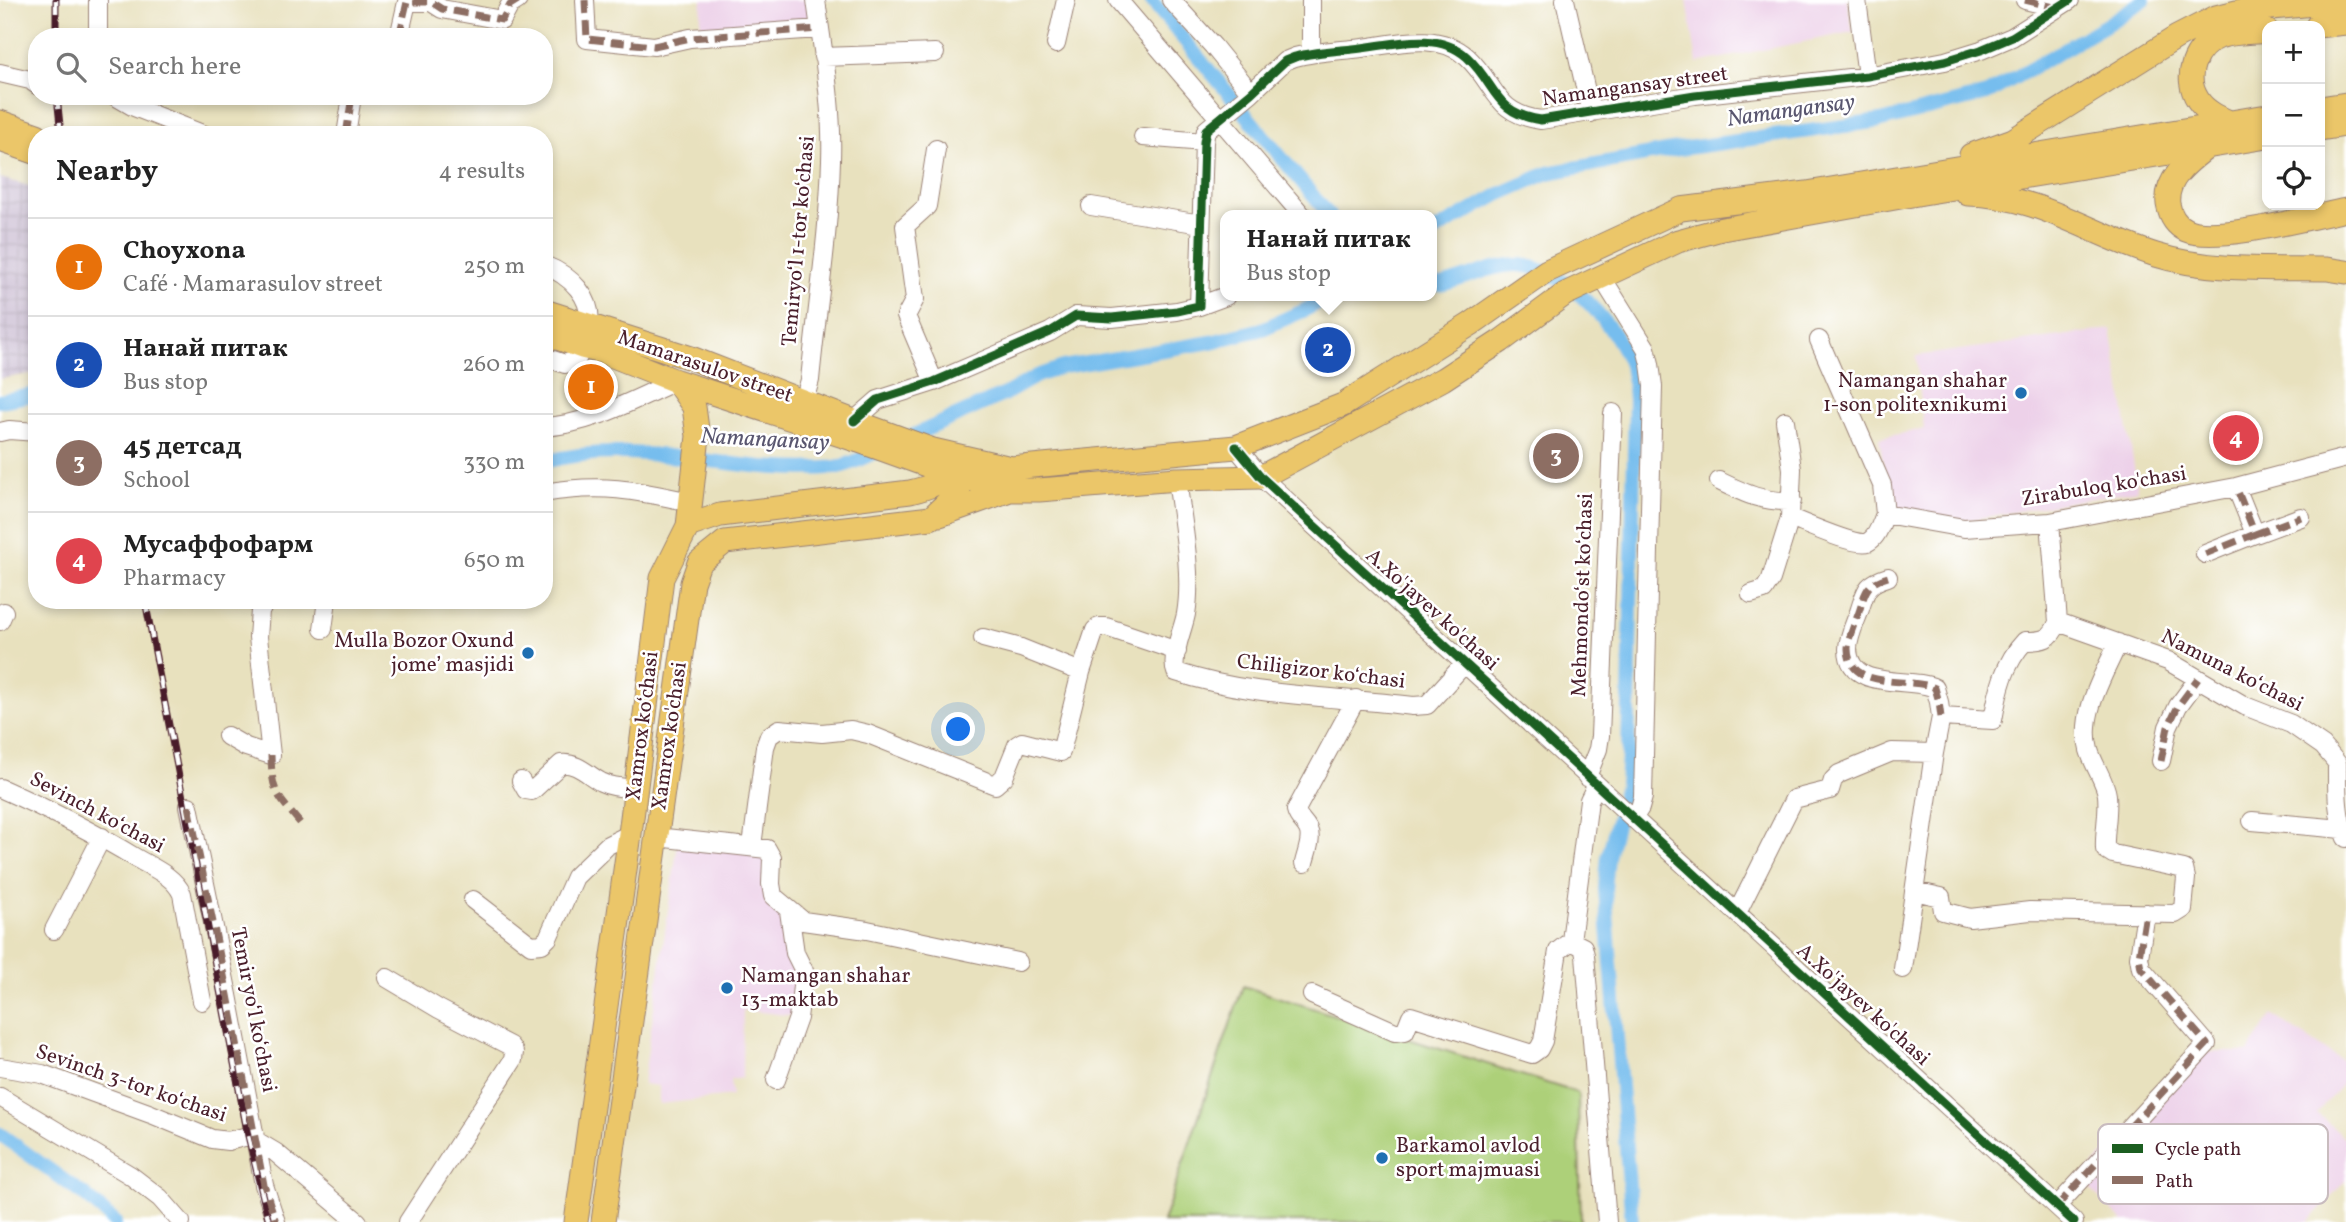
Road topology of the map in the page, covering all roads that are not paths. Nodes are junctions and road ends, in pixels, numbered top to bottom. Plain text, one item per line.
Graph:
1 (98, 0) edge
2 (518, 0) edge
3 (585, 0) edge
4 (816, 0) edge
5 (1066, 0) edge
6 (1118, 0) edge
7 (1171, 0) edge
8 (1311, 0) edge
9 (1565, 0) edge
10 (1857, 0) edge
11 (2025, 0) edge
12 (408, 1) edge
13 (2346, 1) edge
14 (2064, 4) edge
15 (2346, 23) edge
16 (2325, 25) edge
17 (98, 28) edge
18 (401, 28) edge
19 (820, 29) junction
20 (2262, 32) edge
21 (1056, 44) dead end
22 (935, 53) dead end
23 (1311, 53) junction
24 (823, 57) junction
25 (0, 73) edge
26 (1867, 76) junction
27 (28, 80) edge
28 (1247, 96) junction
29 (2346, 104) edge
30 (131, 105) edge
31 (351, 105) edge
32 (2325, 107) edge
33 (1591, 113) junction
34 (1221, 116) junction
35 (2262, 117) edge
36 (0, 122) edge
37 (2229, 122) junction
38 (2346, 125) edge
39 (182, 126) edge
40 (347, 126) edge
41 (2325, 128) edge
42 (28, 132) edge
43 (1143, 137) dead end
44 (2262, 138) edge
45 (0, 141) edge
46 (1204, 142) junction
47 (2208, 147) junction
48 (936, 149) dead end
49 (28, 150) edge
50 (1921, 184) junction
51 (1091, 206) dead end
52 (1299, 210) edge
53 (2346, 210) edge
54 (1201, 224) junction
55 (553, 268) edge
56 (2346, 272) edge
57 (1598, 277) junction
58 (1220, 298) edge
59 (1199, 306) junction
60 (553, 317) edge
61 (553, 334) edge
62 (586, 337) junction
63 (1819, 340) dead end
64 (553, 360) edge
65 (676, 381) junction
66 (934, 382) junction
67 (804, 401) junction
68 (1613, 413) dead end
69 (1785, 421) dead end
70 (553, 427) edge
71 (859, 429) junction
72 (28, 431) edge
73 (0, 432) edge
74 (1236, 447) junction
75 (2346, 458) edge
76 (961, 469) junction
77 (1261, 477) junction
78 (1177, 479) junction
79 (1720, 481) dead end
80 (2236, 487) junction
81 (1010, 490) junction
82 (553, 492) edge
83 (691, 494) junction
84 (1791, 510) junction
85 (1885, 514) junction
86 (2301, 517) dead end
87 (931, 518) junction
88 (2050, 522) junction
89 (688, 526) junction
90 (2255, 534) junction
91 (2204, 554) dead end
92 (1888, 577) dead end
93 (1751, 594) dead end
94 (261, 609) edge
95 (326, 609) edge
96 (2058, 622) junction
97 (323, 629) dead end
98 (983, 638) dead end
99 (2118, 643) junction
100 (1177, 651) junction
101 (1465, 663) junction
102 (1081, 672) junction
103 (2198, 679) junction
104 (1356, 699) junction
105 (1941, 717) junction
106 (227, 736) dead end
107 (1934, 753) junction
108 (2161, 761) dead end
109 (2341, 763) edge
110 (521, 781) dead end
111 (1597, 786) junction
112 (0, 788) edge
113 (635, 789) junction
114 (189, 806) dead end
115 (1630, 817) junction
116 (2252, 821) dead end
117 (2344, 833) edge
118 (630, 834) junction
119 (102, 837) junction
120 (656, 837) junction
121 (752, 846) junction
122 (1304, 863) dead end
123 (1914, 891) junction
124 (473, 900) dead end
125 (789, 911) junction
126 (1737, 913) junction
127 (2146, 913) junction
128 (54, 930) dead end
129 (1571, 941) junction
130 (1018, 962) dead end
131 (1903, 969) dead end
132 (387, 978) dead end
133 (1312, 995) dead end
134 (202, 1001) dead end
135 (0, 1067) edge
136 (776, 1080) dead end
137 (0, 1097) edge
138 (2133, 1124) edge
139 (251, 1139) junction
140 (2098, 1162) edge
141 (2057, 1206) junction
142 (181, 1222) edge
143 (276, 1222) edge
144 (358, 1222) edge
145 (408, 1222) edge
146 (576, 1222) edge
147 (603, 1222) edge
148 (1607, 1222) edge
149 (2074, 1222) edge

1 - 17 street
2 - 12 street
3 - 19 street
4 - 19 street, Temiryoʻl 1-tor koʻchasi
5 - 21 street
6 - 34 street
7 - 28 street
8 - 23 street
9 - 33 street
10 - 26 street
11 - 14 street
12 - 18 street
13 - 50 main road
14 - 26 street, Namangansay street
15 - 16 main road
19 - 24 street, Temiryoʻl 1-tor koʻchasi
20 - 37 main road
22 - 24 street
23 - 28 street, Namangansay street
23 - 33 street, Namangansay street
24 - 67 street, Temiryoʻl 1-tor koʻchasi
25 - 27 street
26 - 33 street, Namangansay street
28 - 34 street, Namangansay street
29 - 32 main road
30 - 39 street
31 - 40 street
34 - 46 street, Namangansay street
34 - 52 street
35 - 37 main road
36 - 42 main road
37 - 50 main road
38 - 41 main road
43 - 46 street
44 - 47 main road
45 - 49 main road
46 - 54 street, Namangansay street
47 - 50 main road
47 - 53 main road
48 - 66 street
50 - 56 main road
50 - 57 main road
50 - 74 main road
51 - 54 street
54 - 59 street, Namangansay street
55 - 62 street
57 - 77 main road
57 - 115 street
58 - 59 street
59 - 66 street
60 - 62 main road, Mamarasulov street
61 - 62 main road, Mamarasulov street
62 - 64 street
62 - 65 main road, Mamarasulov street
62 - 67 main road, Mamarasulov street
63 - 85 street
65 - 70 street
65 - 71 main road, Mamarasulov street
65 - 83 main road
66 - 71 street
67 - 71 main road, Mamarasulov street
68 - 111 street, Mehmondoʻst koʻchasi
69 - 84 street
71 - 76 main road
72 - 73 street
74 - 76 main road
74 - 77 street, A.Xo'jayev ko'chasi
75 - 80 street, Zirabuloq ko'chasi
76 - 81 main road
76 - 87 main road
76 - 89 main road
77 - 78 main road
77 - 101 street, A.Xo'jayev ko'chasi
78 - 81 main road
78 - 100 street
79 - 84 street
80 - 88 street, Zirabuloq ko'chasi
80 - 90 street
81 - 87 main road, Xamrox ko'chasi
82 - 83 street
83 - 89 main road
84 - 85 street
84 - 93 street
85 - 88 street, Zirabuloq ko'chasi
86 - 90 street
87 - 120 main road, Xamrox ko'chasi
88 - 96 street
89 - 113 main road, Xamrox koʻchasi
90 - 91 street
92 - 105 street
94 - 106 street
95 - 97 street
96 - 99 street, Namuna koʻchasi
96 - 105 street
98 - 102 street
99 - 103 street, Namuna koʻchasi
99 - 127 street
100 - 102 street
100 - 104 street, Chiligizor koʻchasi
101 - 104 street, Chiligizor koʻchasi
101 - 111 street, A.Xo'jayev ko'chasi
102 - 121 street
103 - 108 street
103 - 109 street, Namuna koʻchasi
104 - 122 street
105 - 107 street
107 - 123 street
107 - 126 street
109 - 117 street
110 - 113 street
111 - 115 street, A.Xo'jayev ko'chasi
111 - 129 street, Mehmondoʻst koʻchasi
112 - 119 street, Sevinch koʻchasi
113 - 118 main road, Xamrox koʻchasi
114 - 139 street, Temir yoʻl koʻchasi
115 - 126 street, A.Xo'jayev ko'chasi
116 - 117 street
118 - 124 street
118 - 146 main road, Xamrox koʻchasi
119 - 128 street
119 - 134 street, Sevinch koʻchasi
120 - 121 street
120 - 147 main road, Xamrox ko'chasi
121 - 125 street
123 - 127 street
123 - 131 street
125 - 130 street
125 - 136 street
126 - 141 street, A.Xo'jayev ko'chasi
127 - 138 street
129 - 133 street
129 - 148 street
132 - 145 street
135 - 139 street, Sevinch 3-tor koʻchasi
137 - 142 street
139 - 143 street, Temir yoʻl koʻchasi
139 - 144 street
140 - 141 street
141 - 149 street, A.Xo'jayev ko'chasi

